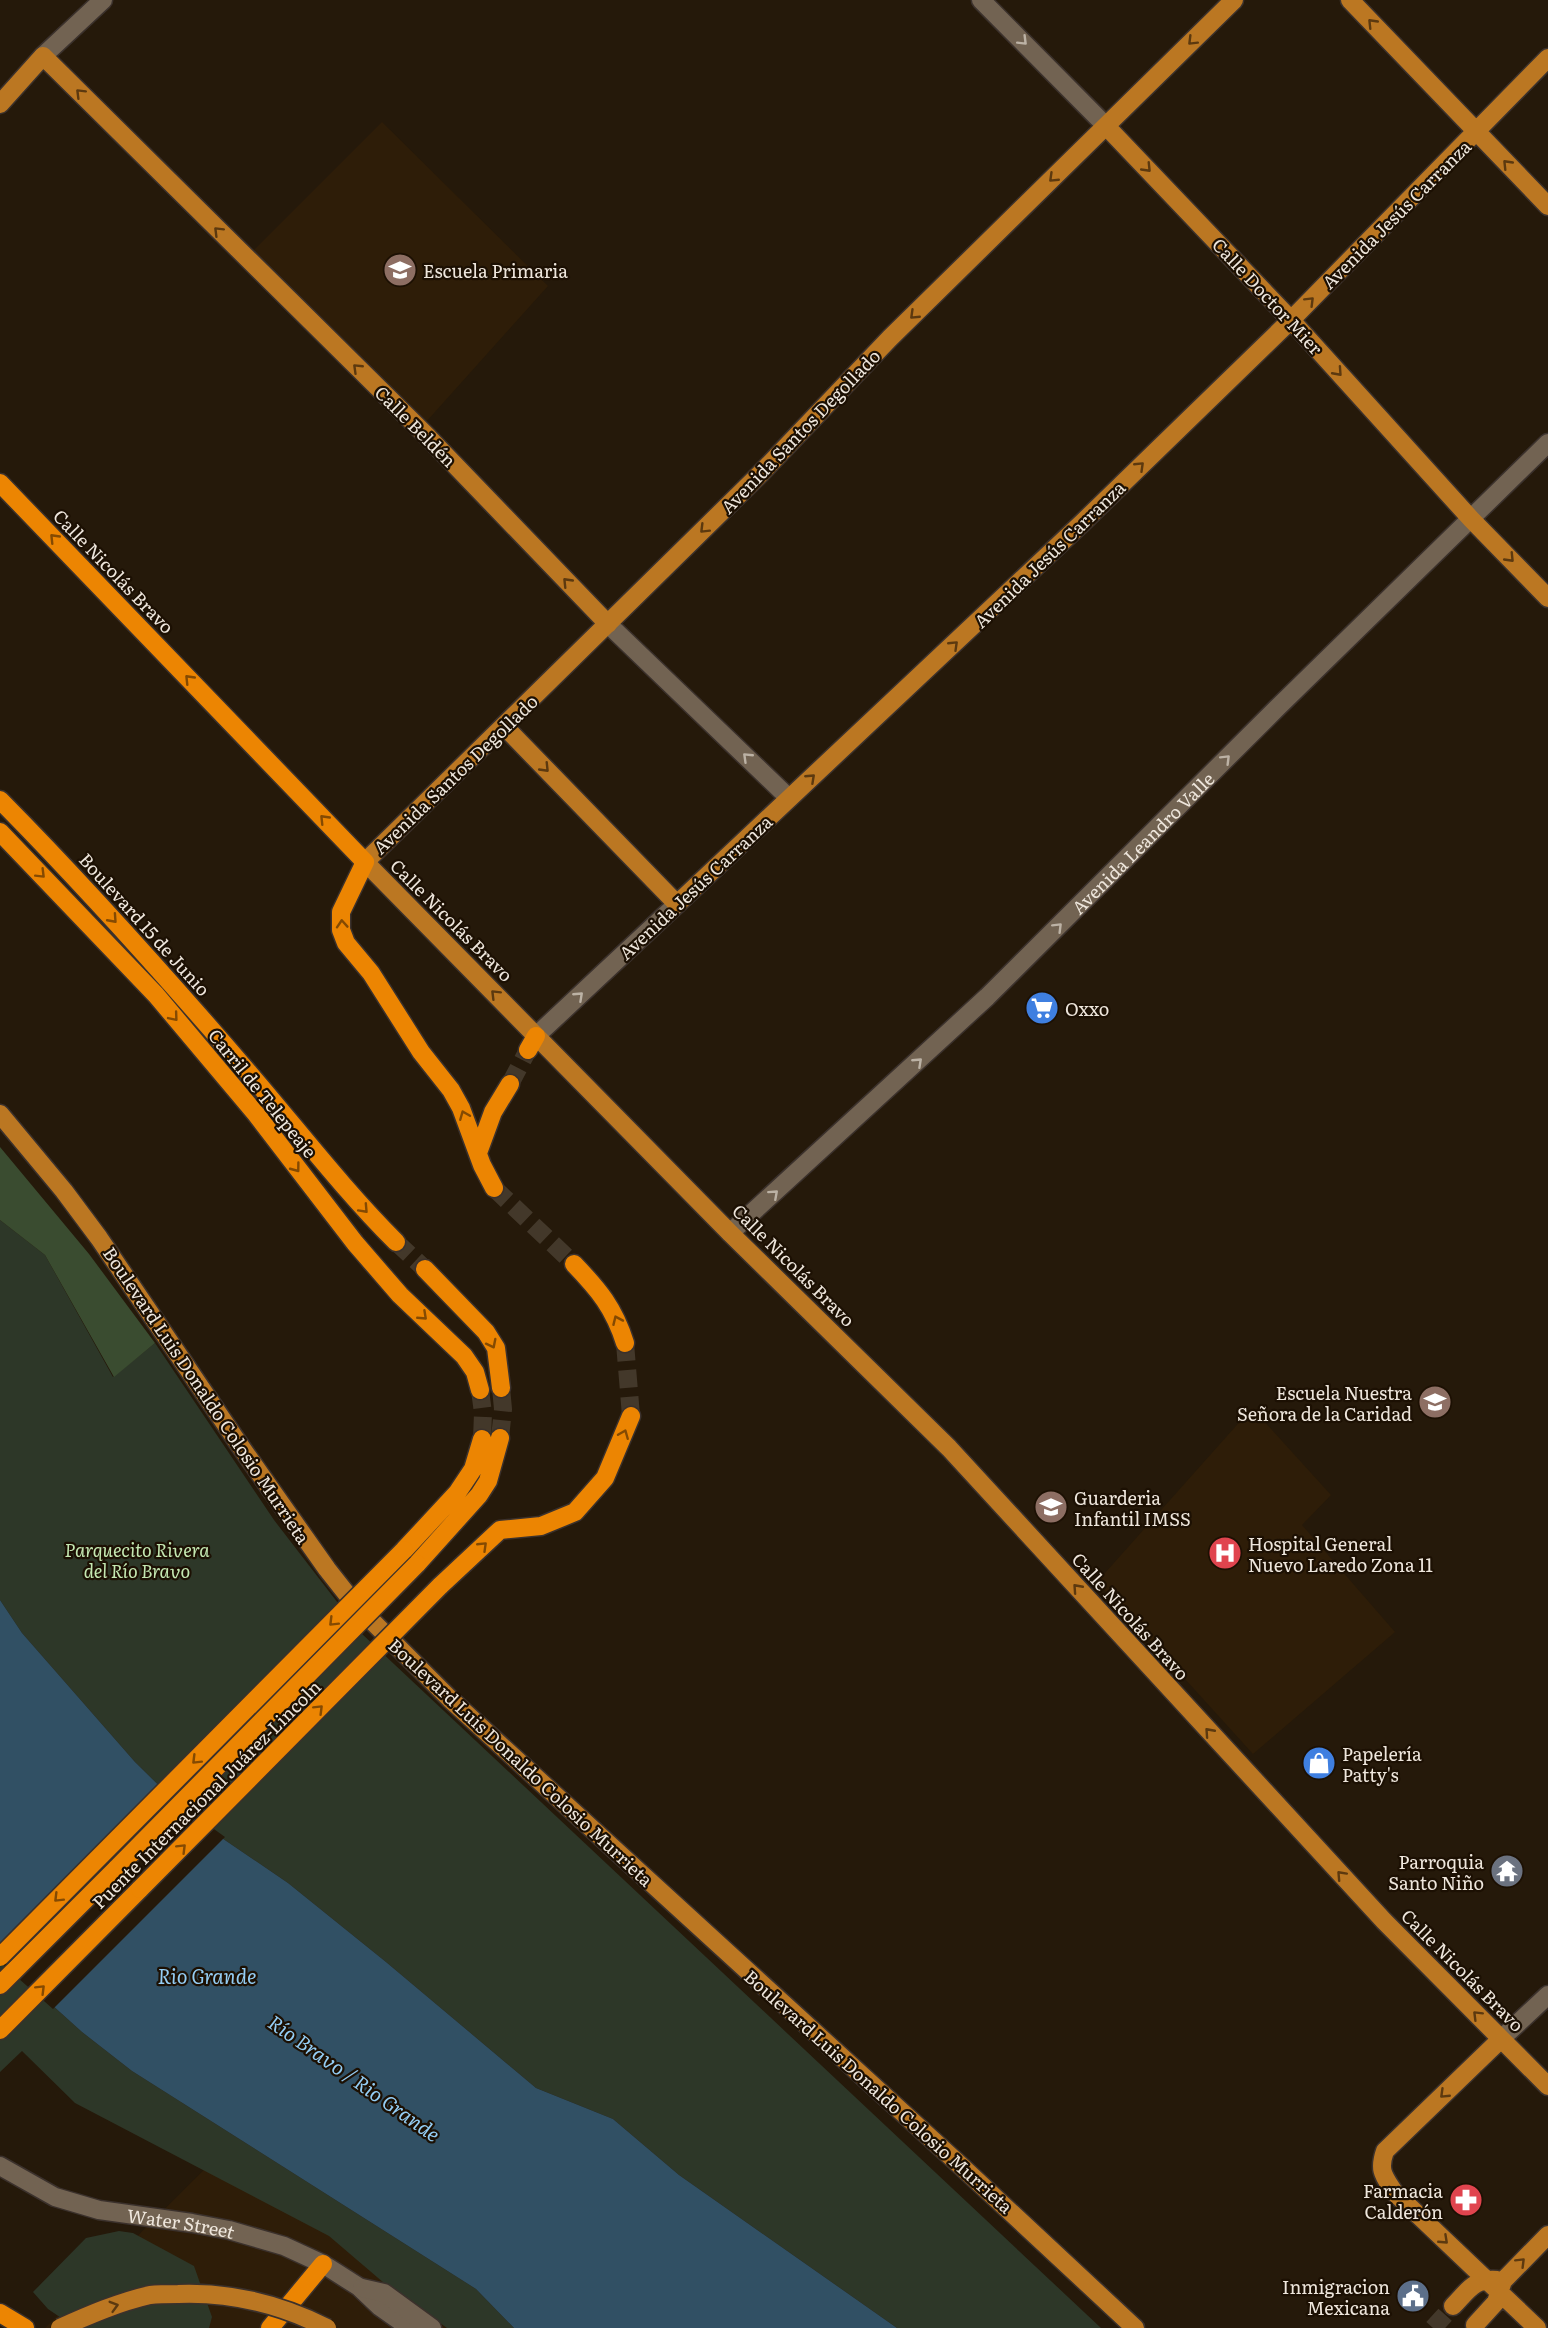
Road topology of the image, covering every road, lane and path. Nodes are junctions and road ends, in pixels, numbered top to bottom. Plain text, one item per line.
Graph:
1 (103, 0) edge
2 (981, 0) edge
3 (1234, 0) edge
4 (1350, 0) edge
5 (43, 56) junction
6 (1548, 58) edge
7 (0, 104) edge
8 (1107, 126) junction
9 (1477, 132) junction
10 (1548, 206) edge
11 (1291, 320) junction
12 (1548, 443) edge
13 (0, 483) edge
14 (1471, 519) junction
15 (1548, 598) edge
16 (608, 624) junction
17 (504, 726) junction
18 (789, 798) junction
19 (0, 800) edge
20 (0, 832) edge
21 (364, 862) junction
22 (677, 904) junction
23 (532, 1043) junction
24 (510, 1084) tunnel mouth
25 (0, 1114) edge
26 (478, 1153) junction
27 (494, 1188) tunnel mouth
28 (730, 1233) junction
29 (396, 1242) tunnel mouth
30 (574, 1264) tunnel mouth
31 (425, 1269) tunnel mouth
32 (626, 1343) tunnel mouth
33 (501, 1388) tunnel mouth
34 (480, 1390) tunnel mouth
35 (632, 1416) tunnel mouth
36 (0, 1957) edge
37 (0, 1985) edge
38 (1548, 1995) edge
39 (0, 2030) edge
40 (1501, 2039) junction
41 (1548, 2086) edge
42 (0, 2166) edge
43 (1548, 2235) edge
44 (323, 2264) junction
45 (1496, 2284) junction
46 (359, 2287) junction
47 (1453, 2306) tunnel mouth
48 (0, 2313) edge
49 (1548, 2323) edge
50 (1475, 2325) dead end
51 (25, 2328) edge
52 (60, 2328) edge
53 (270, 2328) edge
54 (327, 2328) edge
55 (410, 2328) edge
56 (432, 2328) edge
57 (1135, 2328) edge
58 (1537, 2328) edge

1 - 5 street
2 -> 8 street, Calle Doctor Mier
3 -> 8 main road, Avenida Santos Degollado
9 -> 4 main road
5 - 7 main road
16 -> 5 main road, Calle Beldén
6 - 9 main road, Avenida Jesús Carranza
8 -> 11 main road, Calle Doctor Mier
8 -> 16 main road, Avenida Santos Degollado
10 -> 9 main road
11 -> 9 main road, Avenida Jesús Carranza
11 -> 14 main road, Calle Doctor Mier
18 -> 11 main road, Avenida Jesús Carranza
12 - 14 street, Avenida Leandro Valle
21 -> 13 highway, Calle Nicolás Bravo
14 -> 15 main road, Calle Doctor Mier
28 -> 14 street, Avenida Leandro Valle
16 - 17 main road, Avenida Santos Degollado
18 -> 16 street, Calle Beldén
17 - 21 main road, Avenida Santos Degollado
17 -> 22 main road
18 - 22 main road, Avenida Jesús Carranza
19 -> 29 highway, Boulevard 15 de Junio
20 -> 34 highway, Carril de Telepeaje
23 -> 21 main road, Calle Nicolás Bravo
26 -> 21 highway
23 -> 22 street, Avenida Jesús Carranza
23 - 28 main road, Calle Nicolás Bravo
24 - 26 highway
25 - 57 main road, Boulevard Luis Donaldo Colosio Murrieta
26 - 27 highway
40 -> 28 main road, Calle Nicolás Bravo
32 -> 30 highway
31 -> 33 highway
39 -> 35 highway, Puente Internacional Juárez-Lincoln, bridge
37 -> 36 highway, Puente Internacional Juárez-Lincoln, bridge
38 - 40 street
40 - 41 main road, Calle Nicolás Bravo
40 -> 45 main road
42 - 44 street, Water Street
45 -> 43 main road
44 - 46 street, Water Street
44 - 53 highway
45 - 47 main road
45 - 49 main road
45 - 50 main road
45 - 58 main road
46 - 55 street, Water Street
46 - 56 street, Water Street
48 - 51 highway
52 -> 54 main road, bridge

